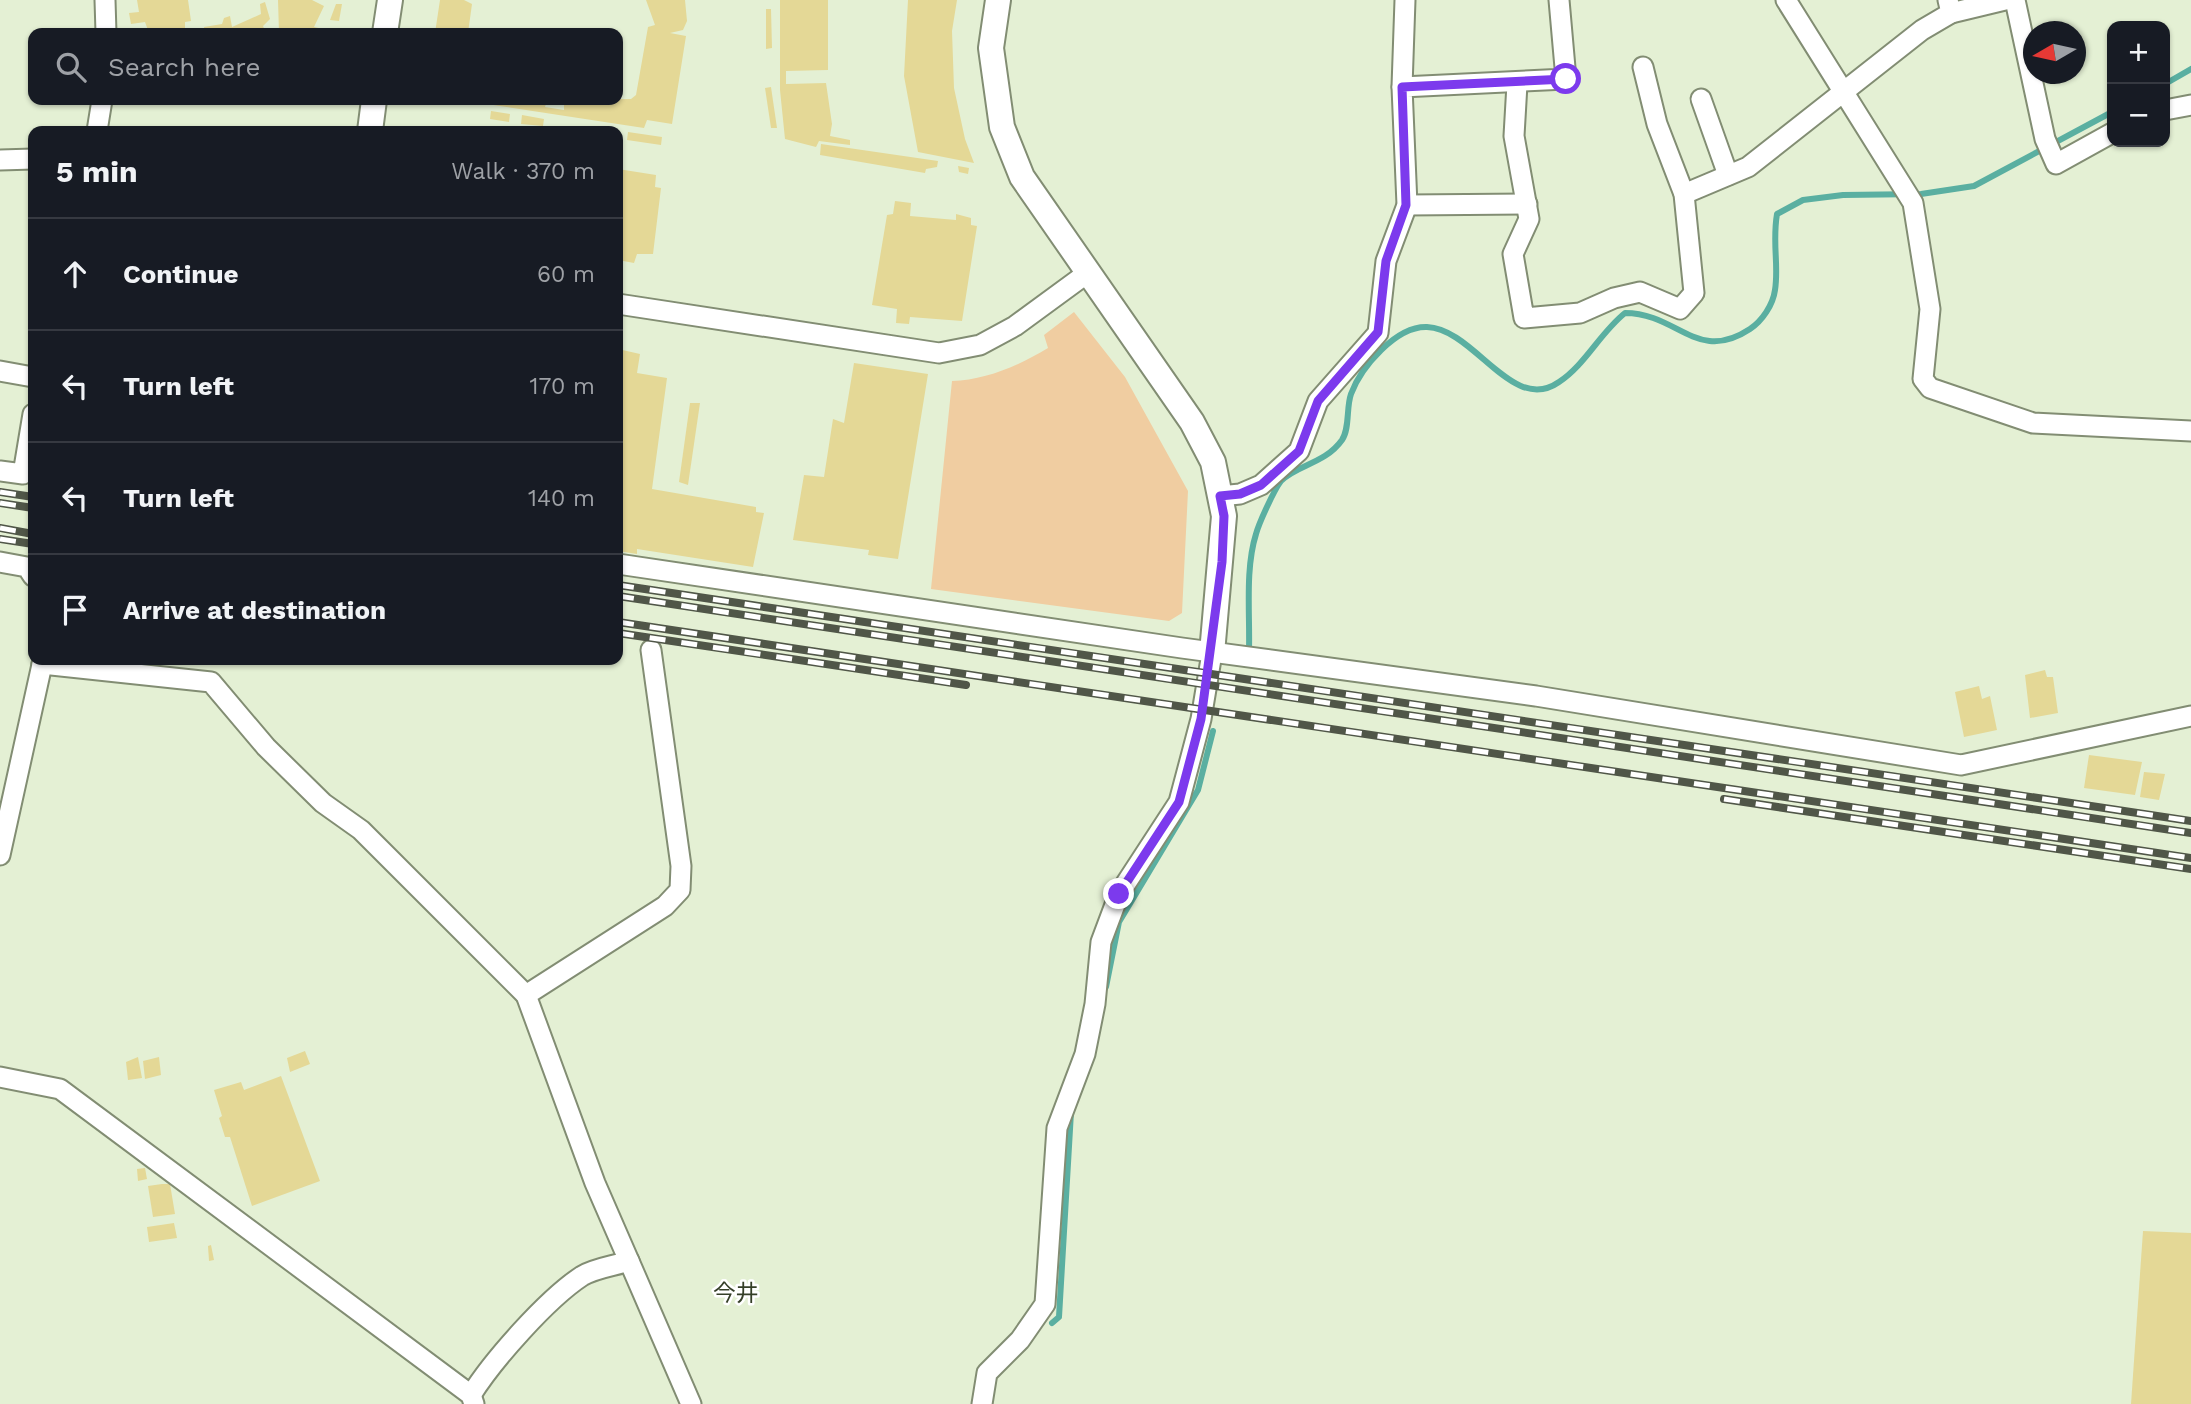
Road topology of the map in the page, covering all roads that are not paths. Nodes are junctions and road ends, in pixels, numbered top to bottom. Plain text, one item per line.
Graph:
1 (105, 0) edge
2 (390, 0) edge
3 (998, 0) edge
4 (1405, 0) edge
5 (1559, 0) edge
6 (1786, 0) edge
7 (2005, 0) edge
8 (2015, 0) edge
9 (1949, 7) edge
10 (106, 28) edge
11 (386, 28) edge
12 (1643, 67) dead end
13 (1517, 83) junction
14 (1402, 87) junction
15 (1844, 91) junction
16 (1700, 99) dead end
17 (101, 105) edge
18 (373, 105) edge
19 (2191, 105) edge
20 (2170, 109) edge
21 (98, 126) edge
22 (371, 126) edge
23 (2107, 137) edge
24 (28, 159) edge
25 (0, 160) edge
26 (1728, 175) junction
27 (1684, 194) junction
28 (1527, 204) junction
29 (1406, 205) junction
30 (1086, 274) junction
31 (623, 305) edge
32 (0, 371) edge
33 (28, 375) edge
34 (2191, 431) edge
35 (28, 444) edge
36 (0, 471) edge
37 (1220, 496) junction
38 (0, 562) edge
39 (623, 565) edge
40 (28, 568) edge
41 (651, 650) dead end
42 (1212, 653) junction
43 (42, 665) edge
44 (106, 665) edge
45 (125, 666) edge
46 (2191, 716) edge
47 (0, 855) edge
48 (526, 995) junction
49 (0, 1077) edge
50 (629, 1261) junction
51 (473, 1400) edge
52 (691, 1404) edge
53 (982, 1404) edge

1 - 10 street
2 - 11 street
3 - 30 street
4 - 14 street
5 - 13 street
6 - 15 street
7 - 9 street
8 - 23 street
9 - 15 street
12 - 27 street
13 - 14 street
13 - 28 street
14 - 29 street
15 - 26 street
15 - 34 street
16 - 26 street
17 - 21 street
18 - 22 street
19 - 20 street
24 - 25 street
26 - 27 street
27 - 28 street
28 - 29 street
29 - 37 street
30 - 31 street
30 - 37 street
32 - 33 street
35 - 36 street
37 - 42 street
38 - 40 street
39 - 42 street
41 - 48 street
42 - 46 street
42 - 53 street
43 - 47 street
44 - 45 street
45 - 48 street
48 - 50 street
49 - 51 street
50 - 51 street
50 - 52 street

